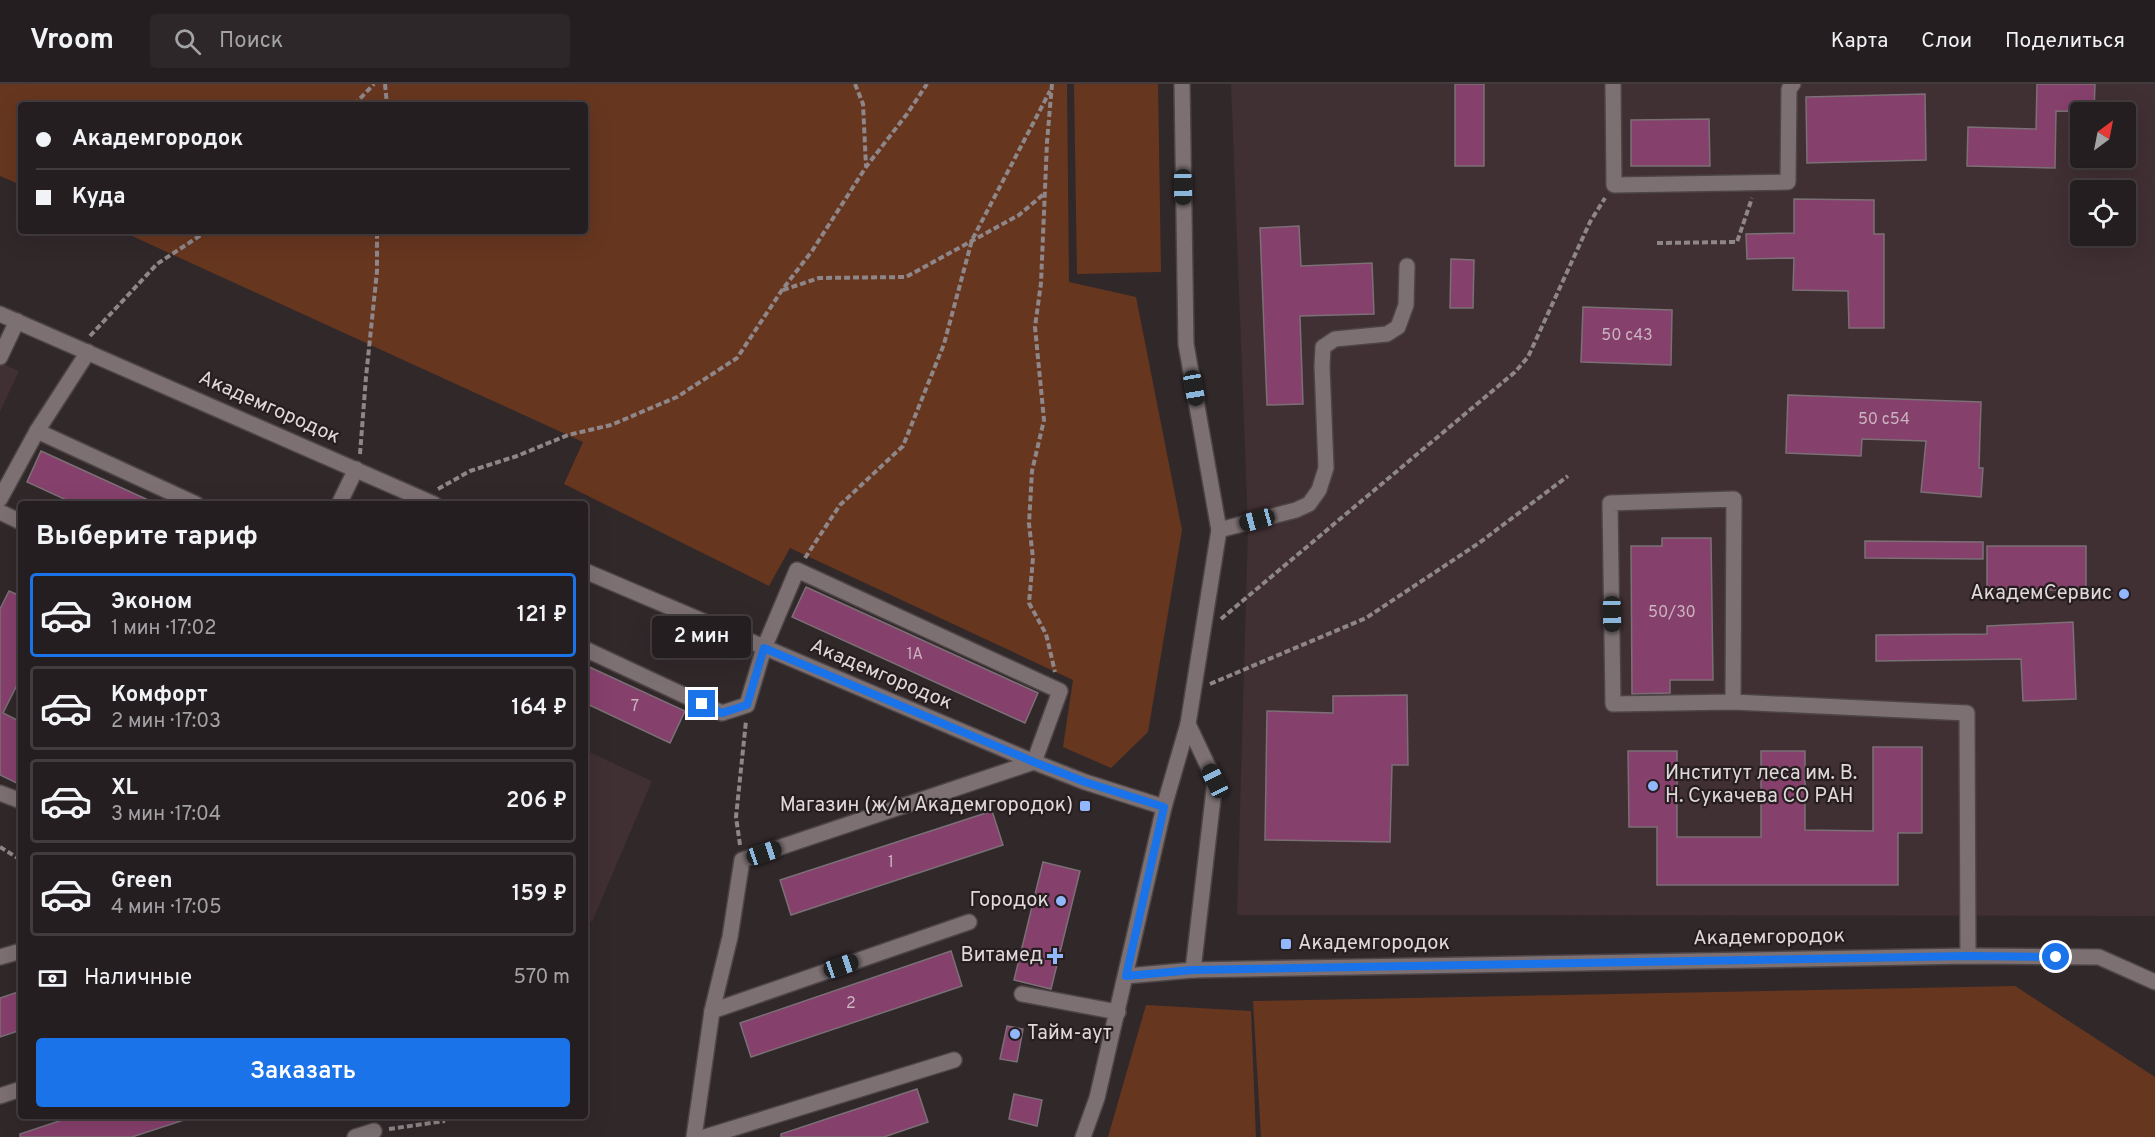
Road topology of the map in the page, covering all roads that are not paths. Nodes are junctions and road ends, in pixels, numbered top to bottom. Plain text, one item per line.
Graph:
1 (1182, 84) edge
2 (1613, 84) edge
3 (1793, 84) edge
4 (1407, 266) dead end
5 (0, 314) edge
6 (17, 321) junction
7 (83, 350) junction
8 (0, 357) edge
9 (37, 431) junction
10 (357, 470) junction
11 (0, 499) edge
12 (189, 501) edge
13 (341, 501) edge
14 (428, 501) edge
15 (0, 512) edge
16 (18, 521) edge
17 (1219, 531) junction
18 (588, 572) edge
19 (764, 648) junction
20 (588, 650) edge
21 (1733, 702) junction
22 (1188, 724) junction
23 (1034, 762) junction
24 (0, 794) edge
25 (18, 800) edge
26 (1164, 807) junction
27 (969, 922) dead end
28 (18, 952) edge
29 (1968, 956) junction
30 (0, 957) edge
31 (1193, 970) junction
32 (1126, 976) junction
33 (2155, 982) edge
34 (1022, 994) dead end
35 (712, 1011) junction
36 (1118, 1012) junction
37 (954, 1060) dead end
38 (18, 1090) edge
39 (0, 1096) edge
40 (374, 1131) road end
41 (355, 1137) edge
42 (694, 1137) edge
43 (705, 1137) edge
44 (1083, 1137) edge

1 - 17 street
2 - 3 street
4 - 17 street
5 - 6 street, Академгородок
6 - 7 street, Академгородок
6 - 8 street
7 - 9 street
7 - 10 street, Академгородок
9 - 11 street
9 - 12 street
10 - 13 street
10 - 14 street, Академгородок
15 - 16 street
17 - 22 street
18 - 19 street, Академгородок
19 - 20 street
19 - 23 street, Академгородок
19 - 23 street
21 - 21 street
21 - 29 street
22 - 26 street
22 - 31 street
23 - 26 street, Академгородок
23 - 35 street
24 - 25 street
26 - 32 street
27 - 35 street
28 - 30 street
29 - 31 street, Академгородок
29 - 33 street, Академгородок
31 - 32 street, Академгородок
32 - 36 street
34 - 36 street
35 - 42 street
36 - 44 street
37 - 43 street
38 - 39 street
40 - 41 street

